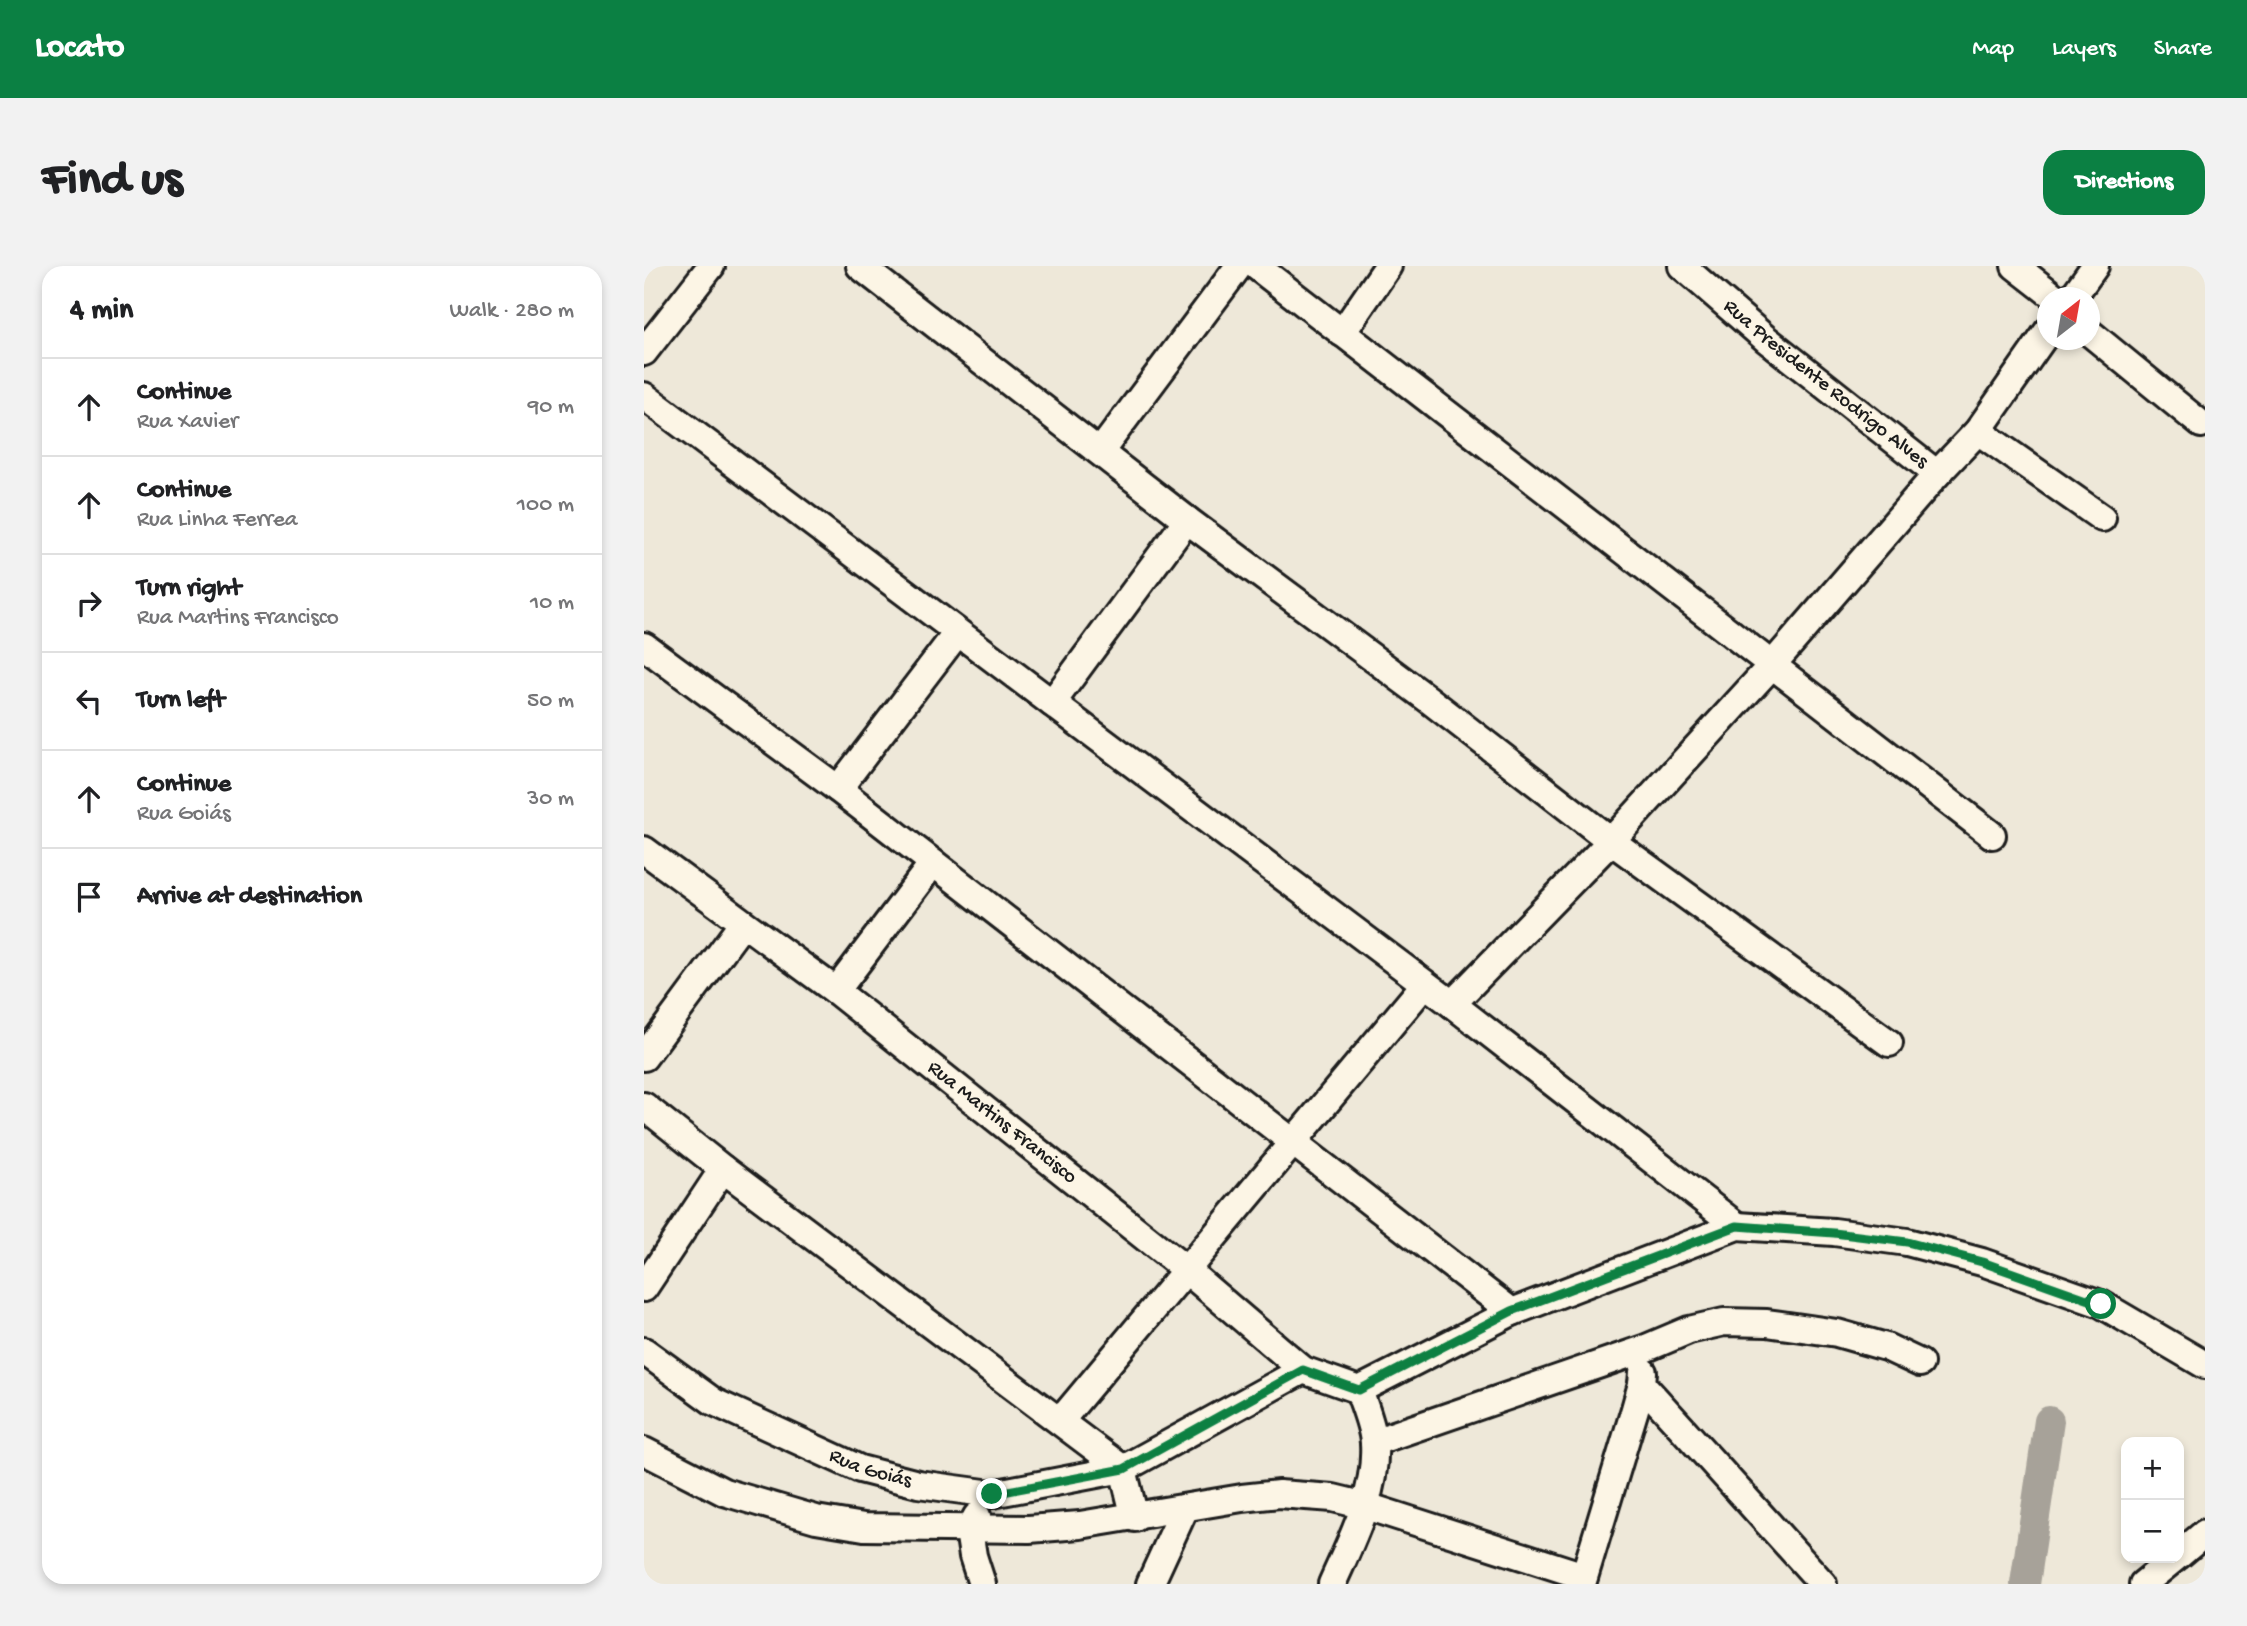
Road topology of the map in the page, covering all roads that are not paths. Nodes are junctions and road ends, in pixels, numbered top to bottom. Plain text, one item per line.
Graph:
1 (711, 266) edge
2 (860, 266) edge
3 (1239, 266) edge
4 (1256, 266) edge
5 (1388, 266) edge
6 (1682, 266) edge
7 (2015, 266) edge
8 (2095, 266) edge
9 (2042, 287) edge
10 (2080, 287) edge
11 (1342, 333) junction
12 (2100, 341) edge
13 (2037, 347) edge
14 (644, 352) edge
15 (644, 396) edge
16 (2201, 424) dead end
17 (1979, 431) junction
18 (1100, 452) junction
19 (1937, 474) junction
20 (2102, 518) dead end
21 (1187, 520) junction
22 (957, 633) junction
23 (644, 646) edge
24 (1772, 665) junction
25 (1052, 703) junction
26 (838, 789) junction
27 (1992, 835) dead end
28 (1611, 841) junction
29 (644, 850) edge
30 (933, 863) junction
31 (743, 923) junction
32 (1425, 984) junction
33 (836, 990) junction
34 (1452, 1004) junction
35 (1889, 1043) dead end
36 (644, 1057) edge
37 (644, 1106) edge
38 (1292, 1142) junction
39 (723, 1169) junction
40 (1737, 1226) junction
41 (1185, 1269) junction
42 (644, 1288) edge
43 (1512, 1311) junction
44 (1644, 1349) junction
45 (644, 1351) edge
46 (1920, 1363) dead end
47 (2205, 1365) edge
48 (1303, 1370) junction
49 (1642, 1384) junction
50 (1359, 1390) junction
51 (1061, 1420) junction
52 (1374, 1442) junction
53 (644, 1451) edge
54 (1124, 1469) junction
55 (992, 1494) junction
56 (1366, 1506) junction
57 (1185, 1508) junction
58 (1135, 1518) junction
59 (969, 1530) junction
60 (2205, 1533) edge
61 (2184, 1550) edge
62 (2168, 1563) edge
63 (1583, 1580) edge
64 (982, 1584) edge
65 (1150, 1584) edge
66 (1332, 1584) edge
67 (1823, 1584) edge
68 (2143, 1584) edge

1 - 14 street
2 - 18 street
3 - 18 street
4 - 11 street
5 - 11 street
6 - 19 street, Rua Presidente Rodrigo Alves
7 - 9 street
8 - 10 street
11 - 24 street
12 - 16 street
13 - 17 street
15 - 22 street
17 - 19 street
17 - 20 street
18 - 21 street
19 - 24 street
21 - 25 street
21 - 28 street
22 - 25 street
22 - 26 street
23 - 26 street
24 - 27 street
24 - 28 street
25 - 32 street
26 - 30 street
28 - 34 street
28 - 35 street
29 - 31 street, Rua Martins Francisco
30 - 33 street
30 - 38 street
31 - 33 street, Rua Martins Francisco
31 - 36 street
32 - 34 street
32 - 38 street
33 - 41 street, Rua Martins Francisco
34 - 40 street
37 - 39 street
38 - 41 street
38 - 43 street
39 - 42 street
39 - 51 street
40 - 43 street
40 - 47 street
41 - 48 street, Rua Martins Francisco
41 - 51 street
43 - 50 street
44 - 46 street
44 - 49 street
44 - 52 street
45 - 55 street, Rua Goiás
48 - 50 street, Rua Martins Francisco
48 - 54 street, Rua Goiás
49 - 63 street
49 - 67 street
50 - 52 street
51 - 54 street
52 - 56 street
53 - 59 street
54 - 55 street, Rua Goiás
54 - 58 street
55 - 59 street
56 - 57 street
56 - 63 street
56 - 66 street
57 - 58 street
57 - 65 street
58 - 59 street
59 - 64 street
60 - 61 street
62 - 68 street

